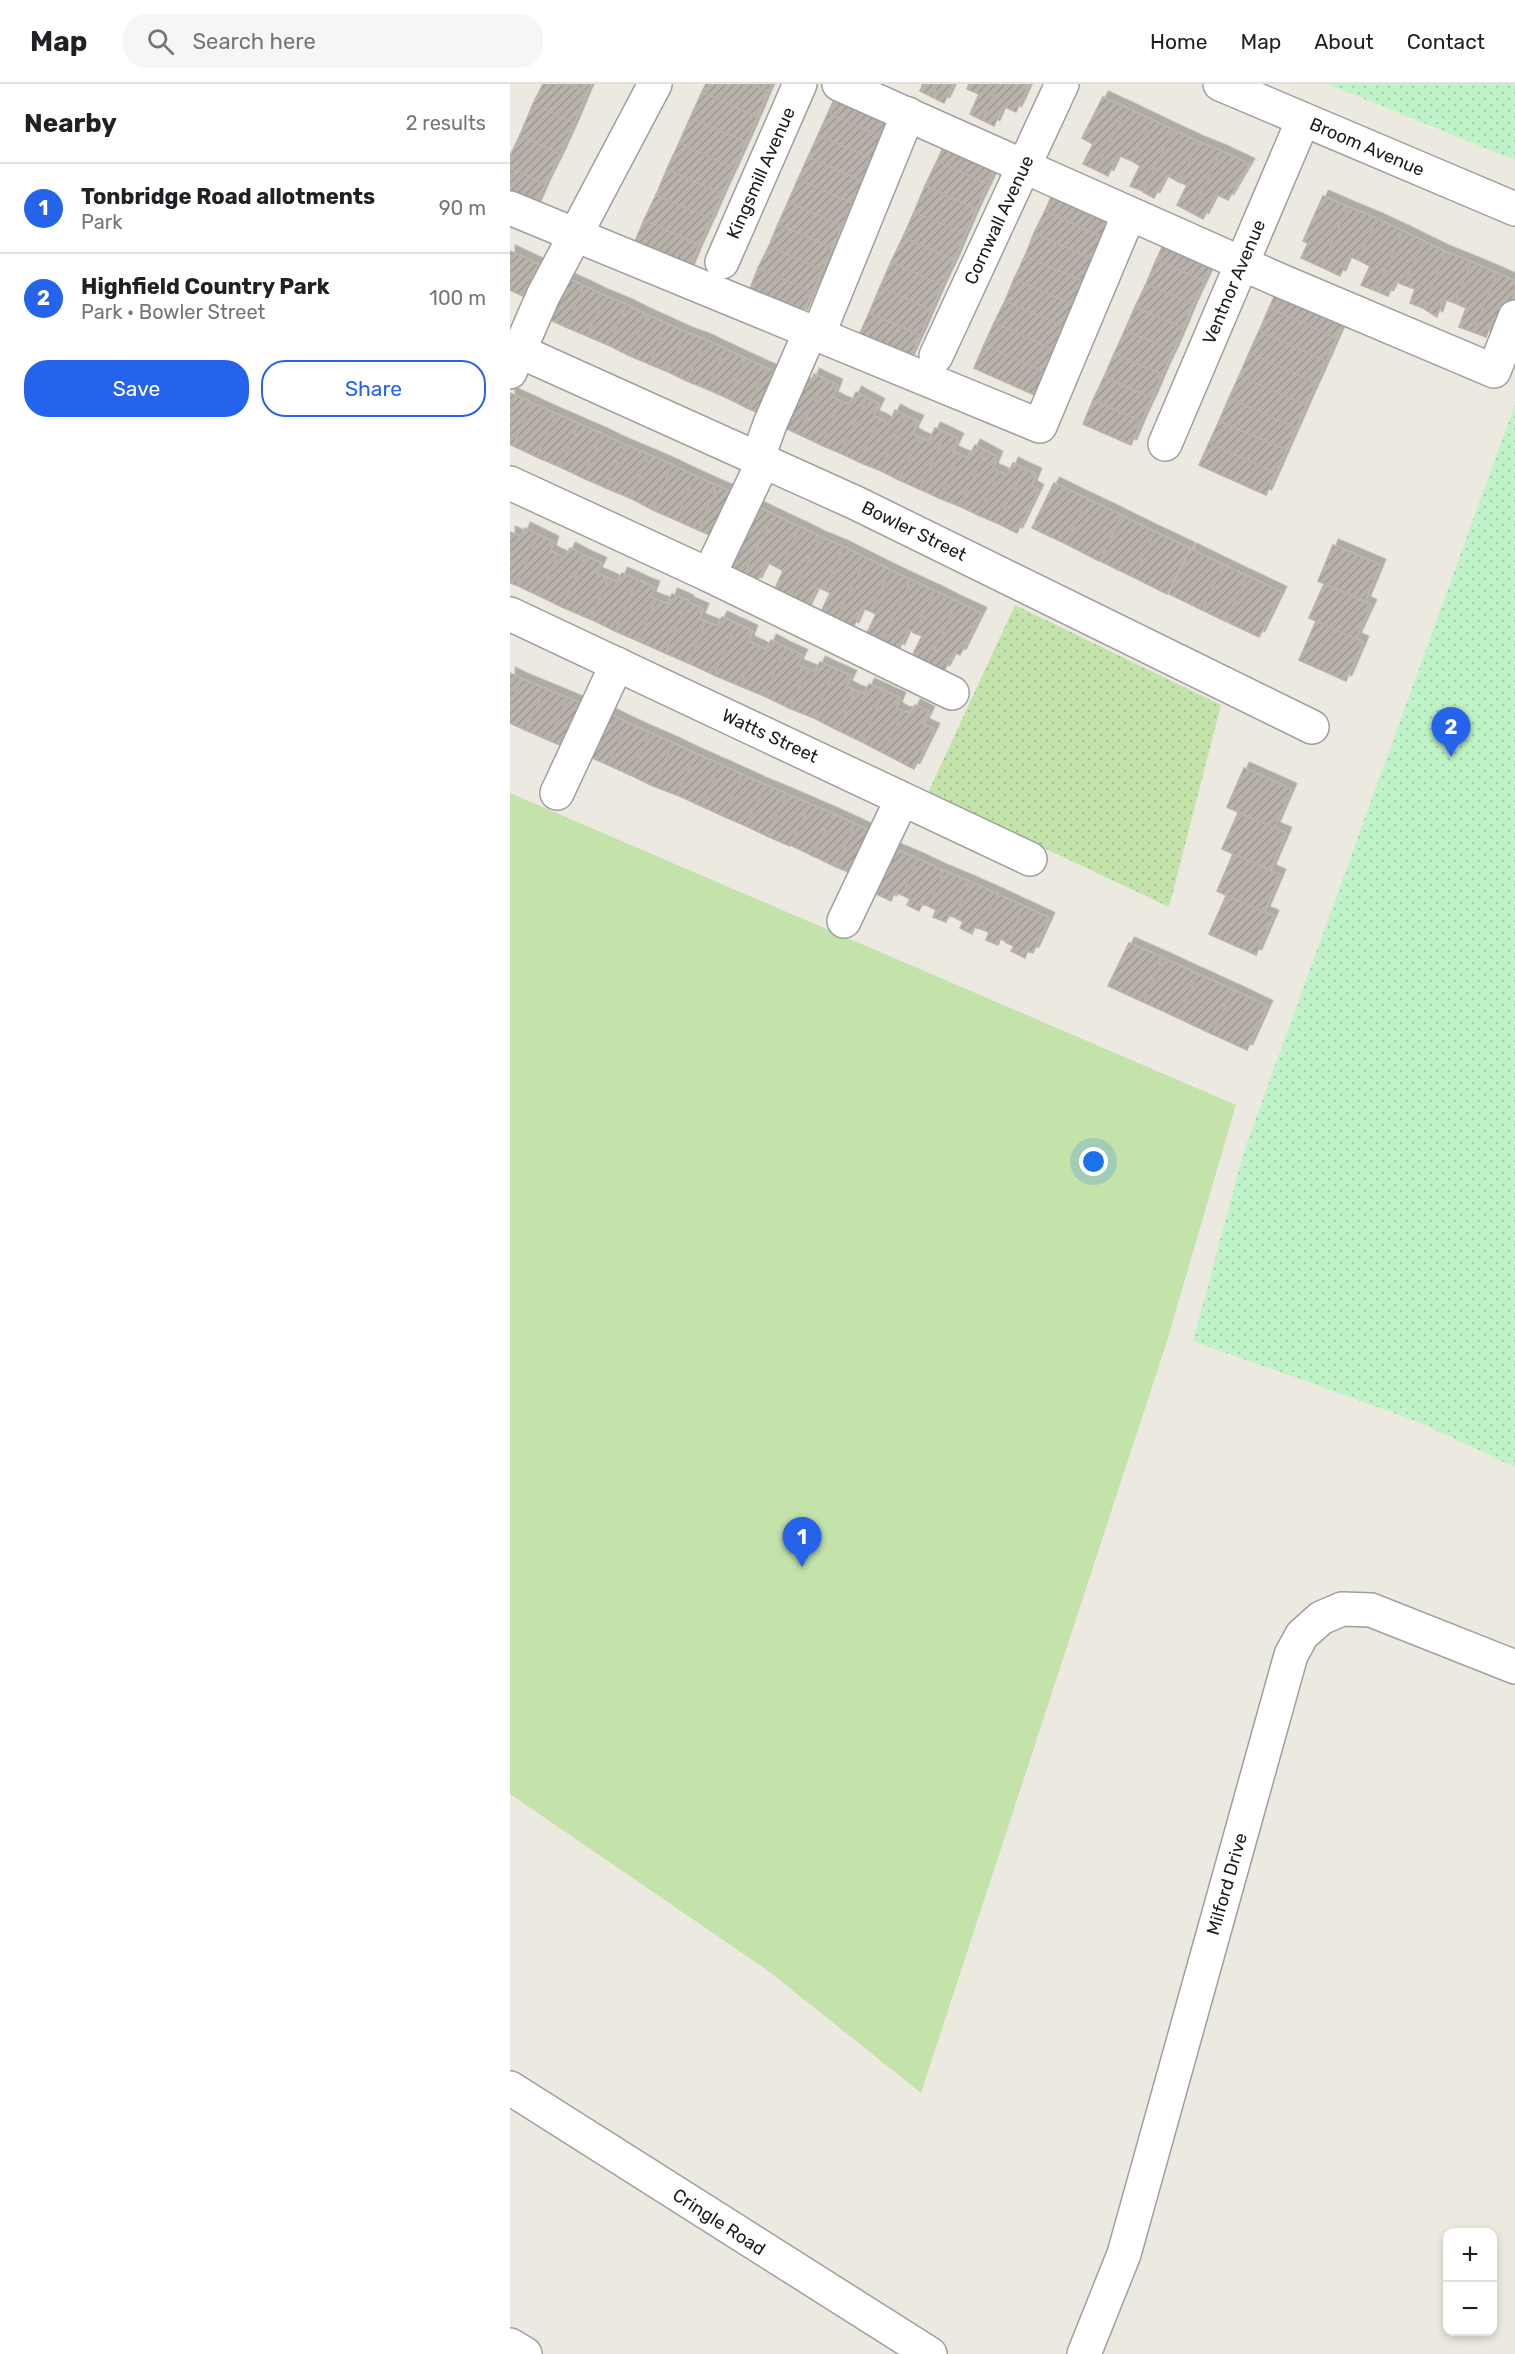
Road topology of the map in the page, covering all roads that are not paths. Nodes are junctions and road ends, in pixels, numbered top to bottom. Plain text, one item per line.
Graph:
1 (655, 84) edge
2 (800, 84) edge
3 (839, 84) edge
4 (1062, 84) edge
5 (1220, 84) edge
6 (908, 114) junction
7 (1303, 120) junction
8 (1024, 166) junction
9 (510, 208) edge
10 (1515, 209) edge
11 (1129, 213) junction
12 (575, 237) junction
13 (722, 262) dead end
14 (1241, 263) junction
15 (1515, 317) edge
16 (815, 332) junction
17 (936, 356) dead end
18 (513, 357) edge
19 (1166, 444) dead end
20 (760, 461) junction
21 (510, 483) edge
22 (709, 575) junction
23 (510, 614) edge
24 (617, 664) junction
25 (952, 693) dead end
26 (1312, 727) dead end
27 (557, 793) dead end
28 (902, 799) junction
29 (1030, 859) dead end
30 (844, 921) dead end
31 (1515, 1666) edge
32 (510, 2088) edge
33 (510, 2345) edge
34 (525, 2354) edge
35 (930, 2354) edge
36 (1084, 2354) edge

1 - 12 street
2 - 13 street, Kingsmill Avenue
3 - 6 street
4 - 8 street, Cornwall Avenue
5 - 7 street, Broom Avenue
6 - 8 street
6 - 16 street
7 - 10 street, Broom Avenue
7 - 14 street, Ventnor Avenue
8 - 11 street
8 - 17 street, Cornwall Avenue
9 - 12 street
11 - 14 street
11 - 16 street
12 - 16 street
12 - 18 street
14 - 15 street
14 - 19 street, Ventnor Avenue
16 - 20 street
18 - 20 street, Bowler Street
20 - 22 street
20 - 26 street, Bowler Street
21 - 22 street
22 - 25 street
23 - 24 street, Watts Street
24 - 27 street
24 - 28 street, Watts Street
28 - 29 street, Watts Street
28 - 30 street
31 - 36 street, Milford Drive
32 - 35 street, Cringle Road
33 - 34 street

